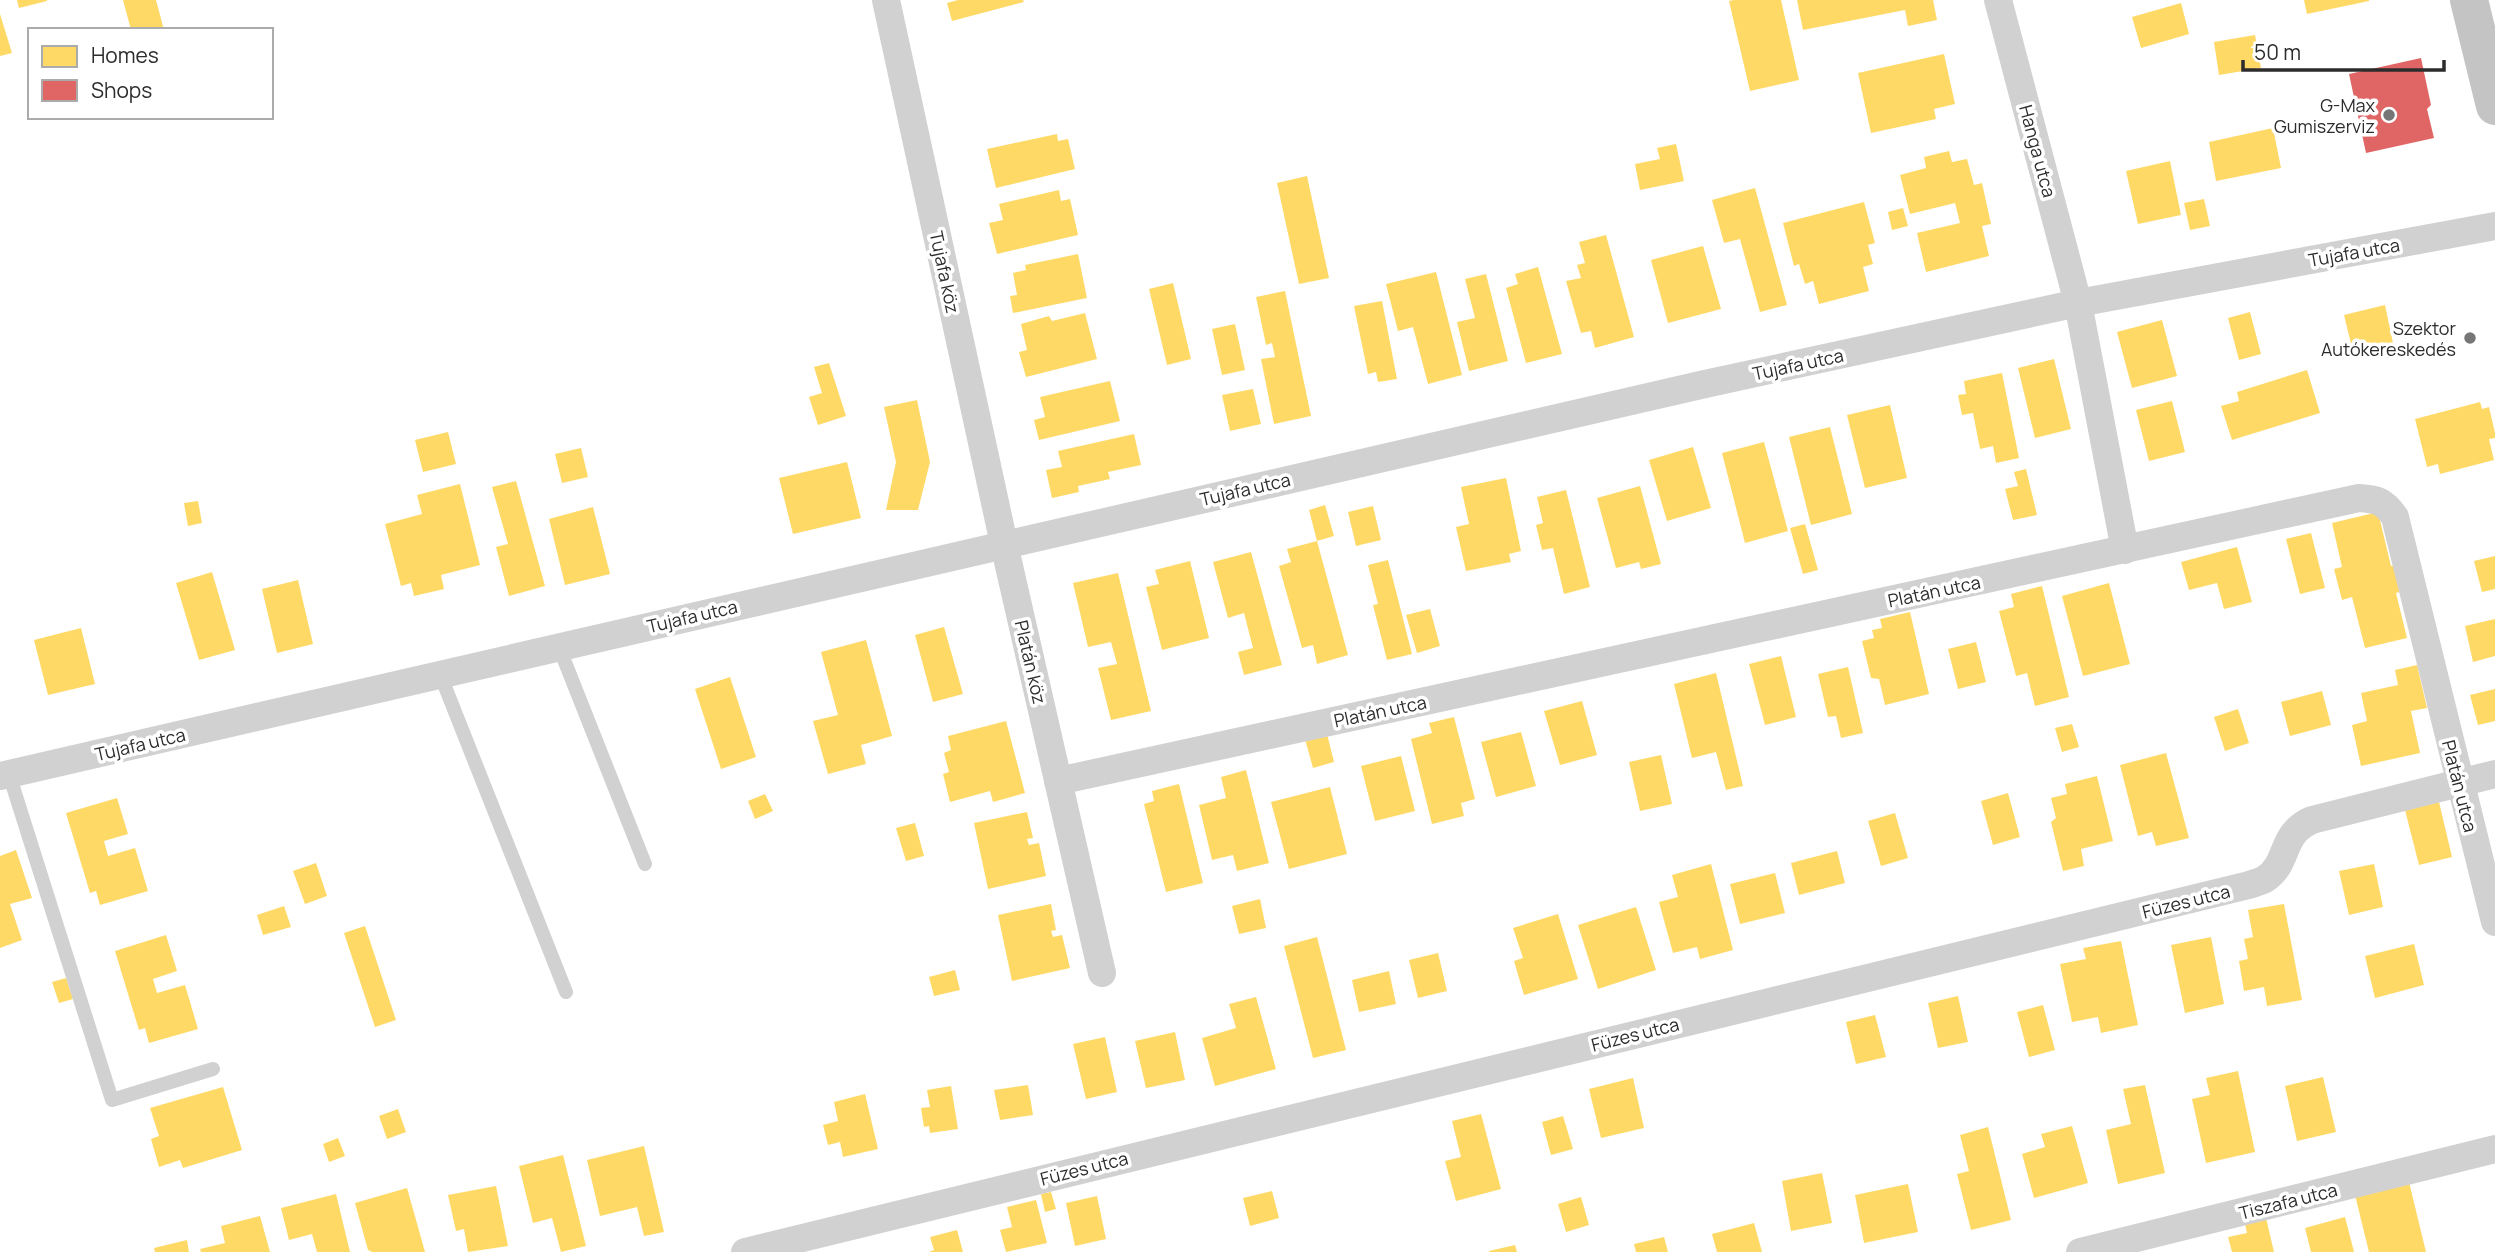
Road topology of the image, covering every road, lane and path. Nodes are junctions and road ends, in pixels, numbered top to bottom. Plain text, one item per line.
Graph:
1 (886, 0) edge
2 (1998, 0) edge
3 (2469, 0) edge
4 (2495, 106) edge
5 (2495, 226) edge
6 (2078, 303) junction
7 (1004, 544) junction
8 (2125, 550) junction
9 (559, 647) junction
10 (440, 674) junction
11 (2495, 774) edge
12 (4, 775) edge
13 (1058, 781) junction
14 (2459, 783) junction
15 (645, 864) dead end
16 (2495, 922) edge
17 (1102, 973) dead end
18 (566, 992) dead end
19 (213, 1069) dead end
20 (2495, 1149) edge
21 (745, 1252) edge
22 (2080, 1252) edge

1 - 7 street, Tujafa köz
2 - 6 street, Hanga utca
3 - 4 main road
5 - 6 street, Tujafa utca
6 - 7 street, Tujafa utca
6 - 8 street, Hanga utca
7 - 9 street, Tujafa utca
7 - 13 street, Platán köz
8 - 13 street, Platán utca
8 - 14 street, Platán utca
9 - 10 street, Tujafa utca
9 - 15 lane
10 - 12 street, Tujafa utca
10 - 18 lane
11 - 14 street, Füzes utca
12 - 19 lane
13 - 17 street, Platán köz
14 - 16 street, Platán utca
14 - 21 street, Füzes utca
20 - 22 street, Tiszafa utca

